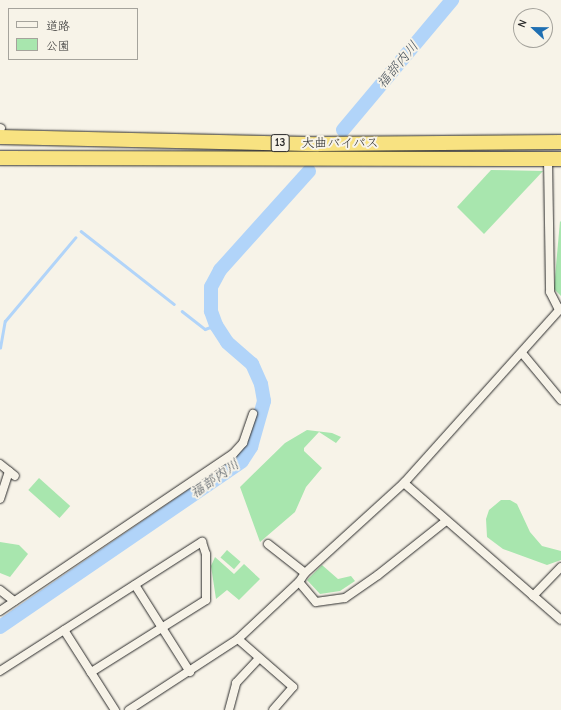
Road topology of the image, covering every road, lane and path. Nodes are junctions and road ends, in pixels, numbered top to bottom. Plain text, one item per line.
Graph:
1 (0, 137) edge
2 (561, 142) edge
3 (0, 158) edge
4 (555, 159) edge
5 (560, 309) edge
6 (522, 353) junction
7 (561, 400) edge
8 (253, 414) dead end
9 (0, 464) edge
10 (404, 483) junction
11 (0, 499) edge
12 (446, 521) junction
13 (268, 544) dead end
14 (561, 567) edge
15 (305, 573) junction
16 (299, 582) junction
17 (135, 585) junction
18 (0, 590) edge
19 (533, 596) junction
20 (14, 601) junction
21 (0, 611) edge
22 (561, 620) edge
23 (162, 628) junction
24 (64, 630) junction
25 (238, 639) junction
26 (259, 658) junction
27 (0, 671) edge
28 (91, 672) junction
29 (190, 672) junction
30 (115, 710) edge
31 (128, 710) edge
32 (229, 710) edge
33 (273, 710) edge

1 - 2 highway, 大曲バイパス / 13
3 - 4 highway, 大曲バイパス / 13
4 - 5 street
5 - 6 street
6 - 7 street
6 - 10 street
8 - 20 street
9 - 11 street
10 - 12 street
10 - 15 street
12 - 16 street
12 - 19 street
13 - 15 street
14 - 19 street
15 - 16 street
16 - 25 street
17 - 23 street
17 - 23 street
17 - 24 street
18 - 20 street
19 - 22 street
20 - 21 street
23 - 28 street
23 - 29 street
24 - 27 street
24 - 28 street
25 - 26 street
25 - 29 street
26 - 32 street
26 - 33 street
28 - 30 street
29 - 31 street

